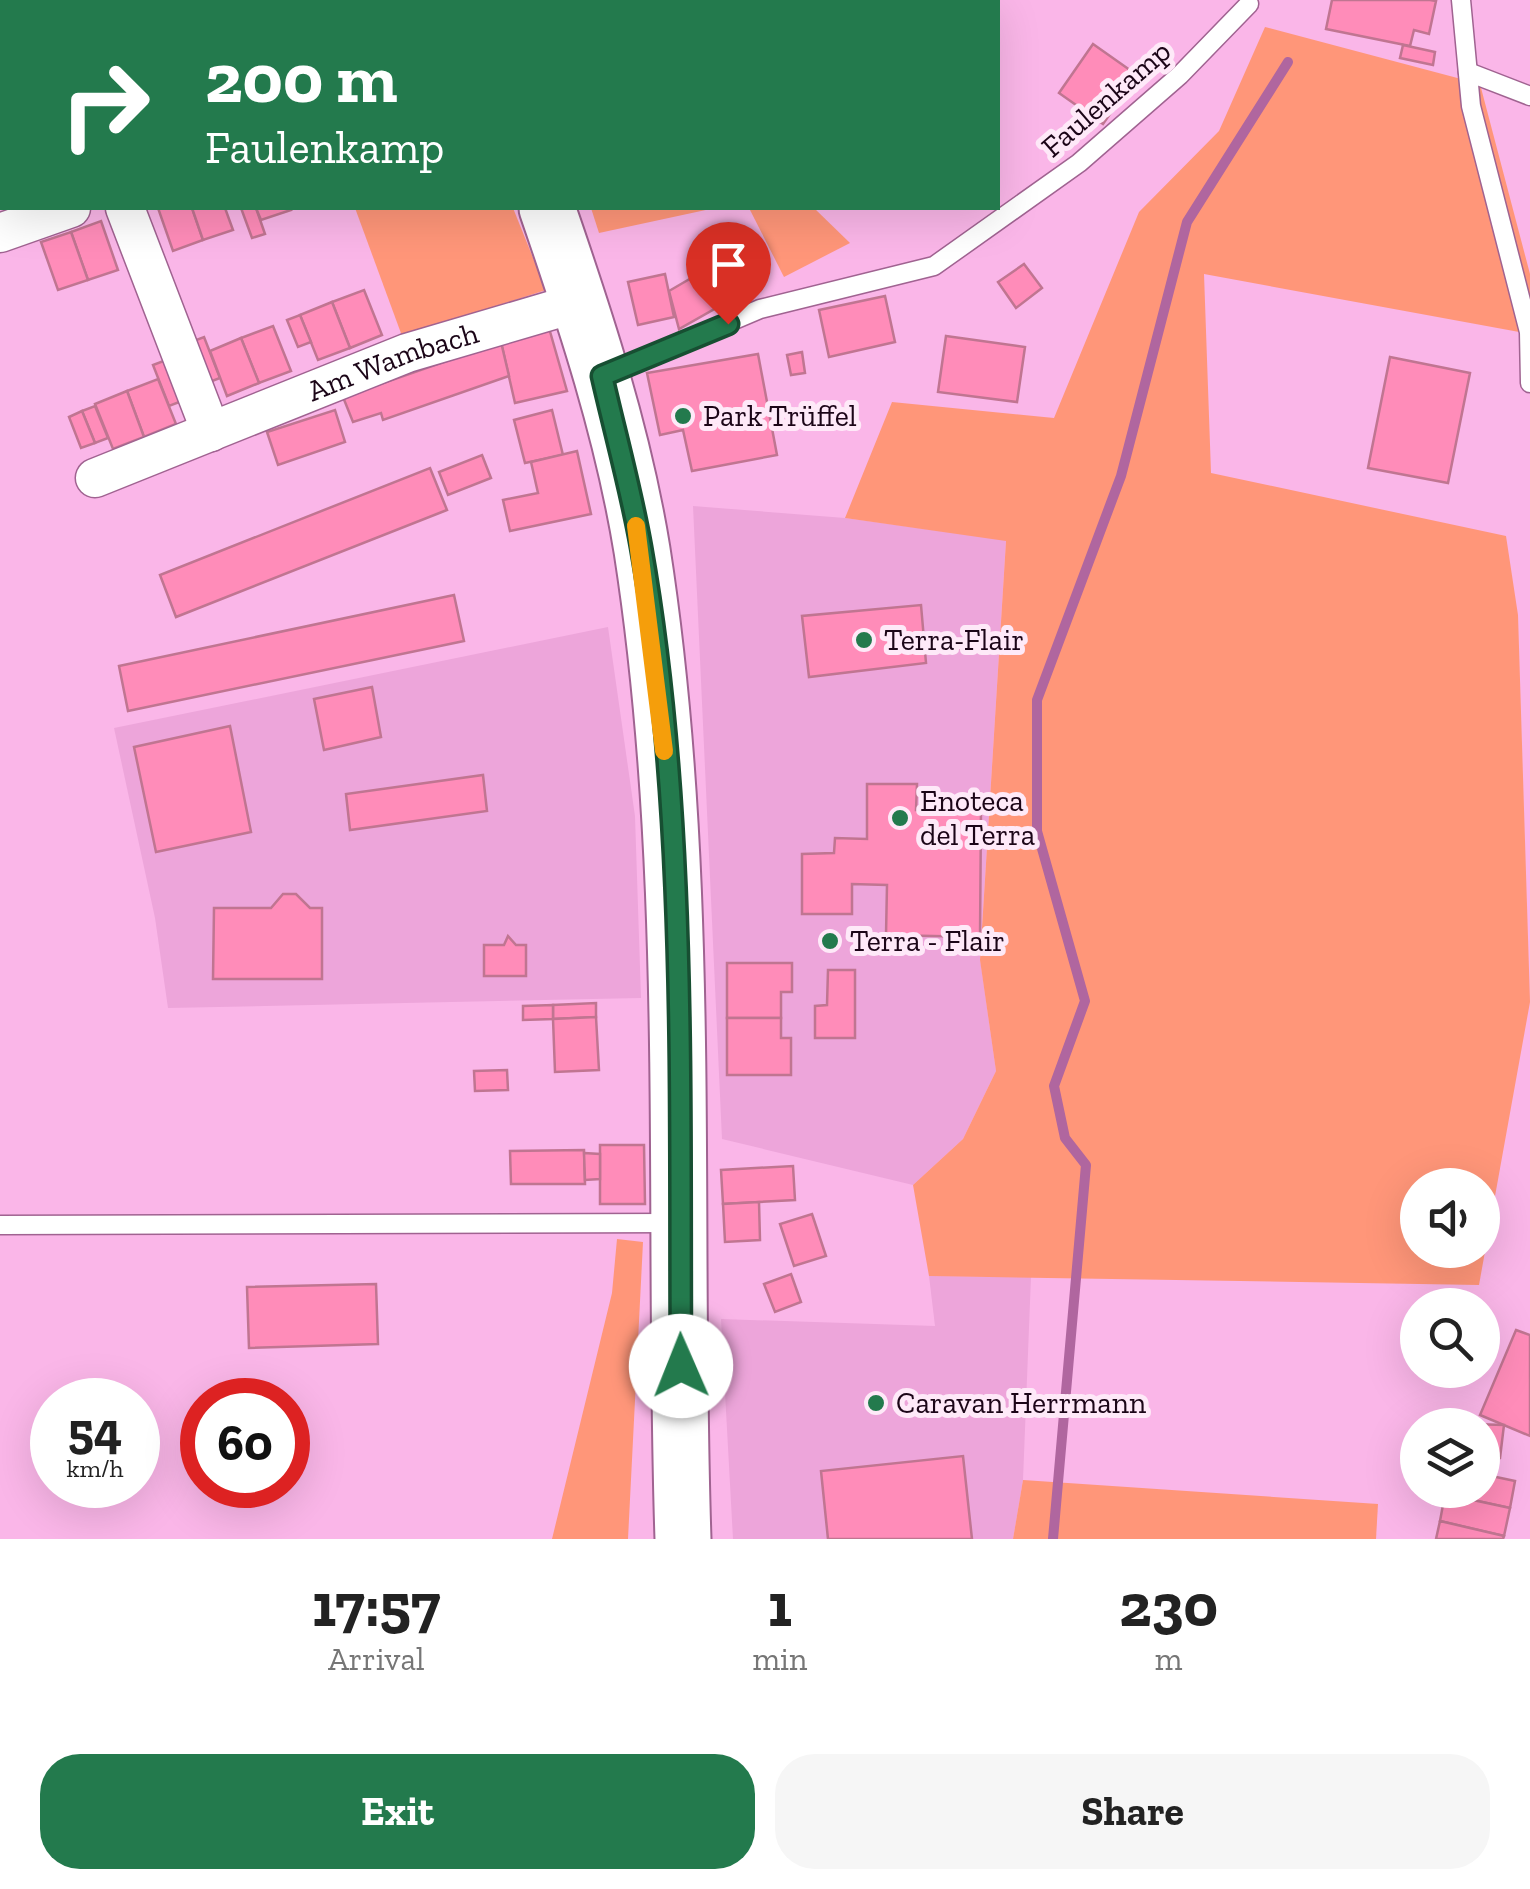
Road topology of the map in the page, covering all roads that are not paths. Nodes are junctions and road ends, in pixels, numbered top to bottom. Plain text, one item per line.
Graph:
1 (1460, 0) edge
2 (1249, 4) dead end
3 (1468, 72) junction
4 (1530, 96) edge
5 (64, 210) edge
6 (126, 210) edge
7 (548, 210) edge
8 (0, 232) edge
9 (580, 302) junction
10 (602, 376) junction
11 (1530, 383) edge
12 (211, 432) junction
13 (95, 478) dead end
14 (680, 1223) junction
15 (0, 1225) edge
16 (683, 1539) edge

1 - 3 lane
2 - 10 lane, Faulenkamp
3 - 4 lane
3 - 11 lane
5 - 8 street
6 - 12 street
7 - 9 main road
9 - 10 main road
9 - 12 street, Am Wambach
10 - 14 main road
12 - 13 street, Am Wambach
14 - 15 lane
14 - 16 main road

